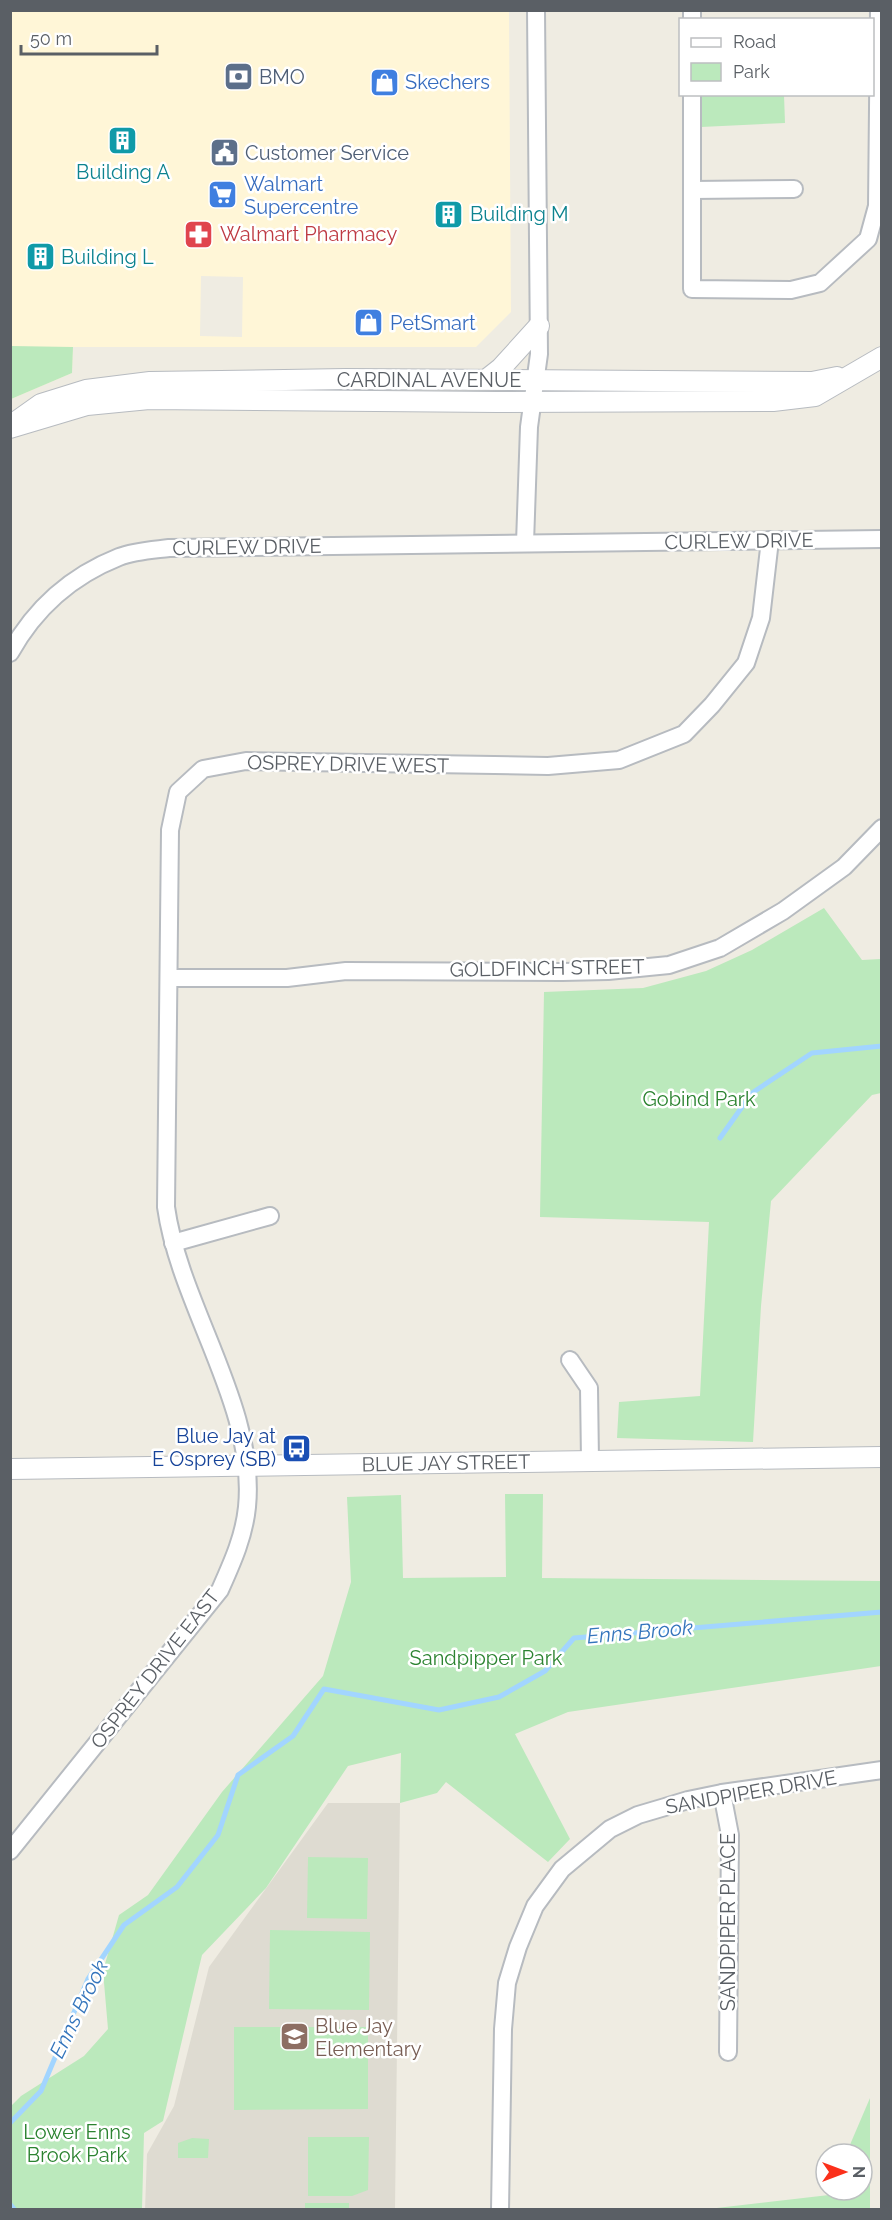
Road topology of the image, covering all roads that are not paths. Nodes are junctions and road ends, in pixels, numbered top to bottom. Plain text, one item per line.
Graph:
1 (536, 10) edge
2 (879, 10) edge
3 (692, 96) edge
4 (794, 189) dead end
5 (692, 190) junction
6 (539, 326) junction
7 (882, 357) edge
8 (856, 373) junction
9 (487, 380) junction
10 (536, 381) junction
11 (532, 402) junction
12 (10, 427) edge
13 (882, 539) edge
14 (770, 540) junction
15 (525, 543) junction
16 (10, 653) edge
17 (882, 828) edge
18 (169, 978) junction
19 (270, 1216) dead end
20 (173, 1243) junction
21 (570, 1360) dead end
22 (882, 1457) edge
23 (590, 1461) junction
24 (247, 1465) junction
25 (10, 1469) edge
26 (882, 1770) edge
27 (722, 1793) junction
28 (10, 1851) edge
29 (728, 2052) dead end
30 (500, 2210) edge

1 - 6 street
2 - 5 street
3 - 5 street
4 - 5 street
6 - 9 street
6 - 10 street
7 - 8 street, CARDINAL AVENUE
8 - 10 street, CARDINAL AVENUE
8 - 11 street, CARDINAL AVENUE
9 - 10 street, CARDINAL AVENUE
9 - 12 street, CARDINAL AVENUE
10 - 11 street
11 - 12 street, CARDINAL AVENUE
11 - 15 street
13 - 14 street, CURLEW DRIVE
14 - 15 street, CURLEW DRIVE
14 - 18 street, OSPREY DRIVE WEST
15 - 16 street, CURLEW DRIVE
17 - 18 street, GOLDFINCH STREET
18 - 20 street, OSPREY DRIVE WEST
19 - 20 street
20 - 24 street, OSPREY DRIVE WEST
21 - 23 street
22 - 23 street, BLUE JAY STREET
23 - 24 street, BLUE JAY STREET
24 - 25 street, BLUE JAY STREET
24 - 28 street, OSPREY DRIVE EAST
26 - 27 street, SANDPIPER DRIVE
27 - 29 street, SANDPIPER PLACE
27 - 30 street, SANDPIPER DRIVE

